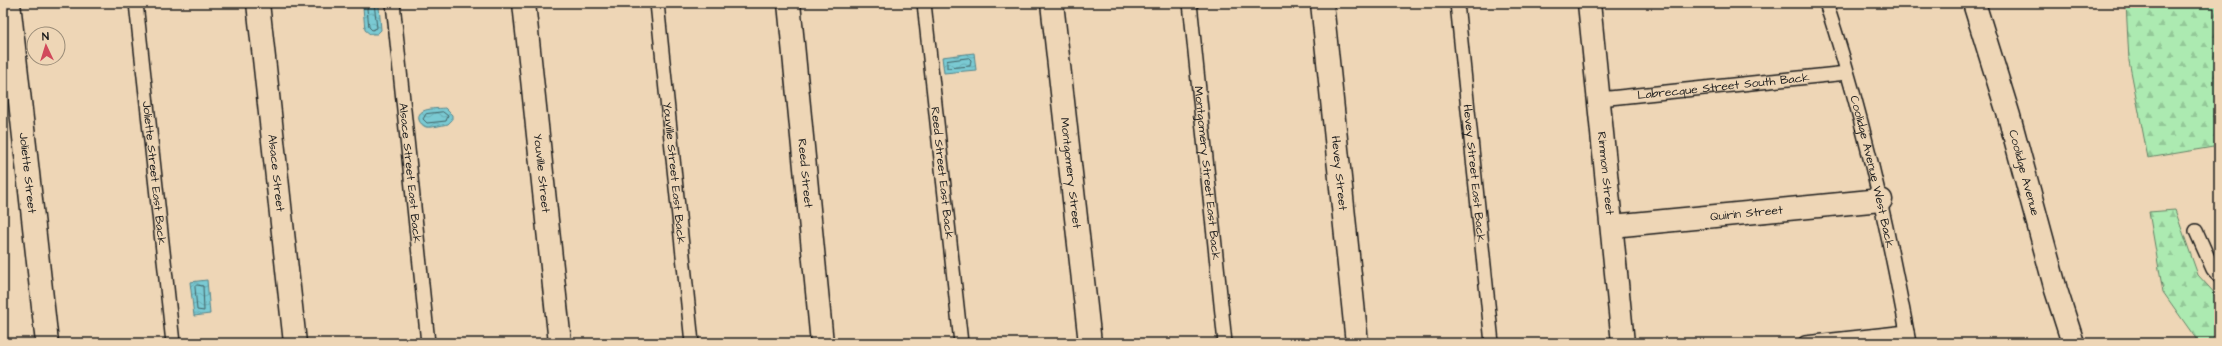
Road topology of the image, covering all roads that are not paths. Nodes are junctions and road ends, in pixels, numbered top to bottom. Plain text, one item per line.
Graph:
1 (9, 3) edge
2 (136, 3) edge
3 (258, 3) edge
4 (393, 3) edge
5 (524, 3) edge
6 (657, 3) edge
7 (789, 3) edge
8 (924, 3) edge
9 (1052, 3) edge
10 (1190, 3) edge
11 (1322, 3) edge
12 (1457, 3) edge
13 (1589, 3) edge
14 (1826, 3) edge
15 (1974, 3) edge
16 (1847, 73) junction
17 (1600, 99) junction
18 (1881, 200) junction
19 (1612, 226) junction
20 (2196, 231) dead end
21 (2219, 276) edge
22 (1908, 338) edge
23 (47, 343) edge
24 (173, 343) edge
25 (295, 343) edge
26 (428, 343) edge
27 (560, 343) edge
28 (692, 343) edge
29 (822, 343) edge
30 (961, 343) edge
31 (1090, 343) edge
32 (1225, 343) edge
33 (1357, 343) edge
34 (1492, 343) edge
35 (1623, 343) edge
36 (1805, 343) edge
37 (2073, 343) edge

1 - 23 street, Joliette Street
2 - 24 lane, Joliette Street East Back
3 - 25 street, Alsace Street
4 - 26 lane, Alsace Street East Back
5 - 27 street, Youville Street
6 - 28 lane, Youville Street East Back
7 - 29 street, Reed Street
8 - 30 lane, Reed Street East Back
9 - 31 street, Montgomery Street
10 - 32 lane, Montgomery Street East Back
11 - 33 street, Hevey Street
12 - 34 lane, Hevey Street East Back
13 - 17 street, Rimmon Street
14 - 16 lane, Coolidge Avenue West Back
15 - 37 street, Coolidge Avenue
16 - 17 lane, Labrecque Street South Back
16 - 18 lane, Coolidge Avenue West Back
17 - 19 street, Rimmon Street
18 - 19 street, Quirin Street
18 - 22 lane, Coolidge Avenue West Back
19 - 35 street, Rimmon Street
20 - 21 lane
22 - 36 lane

